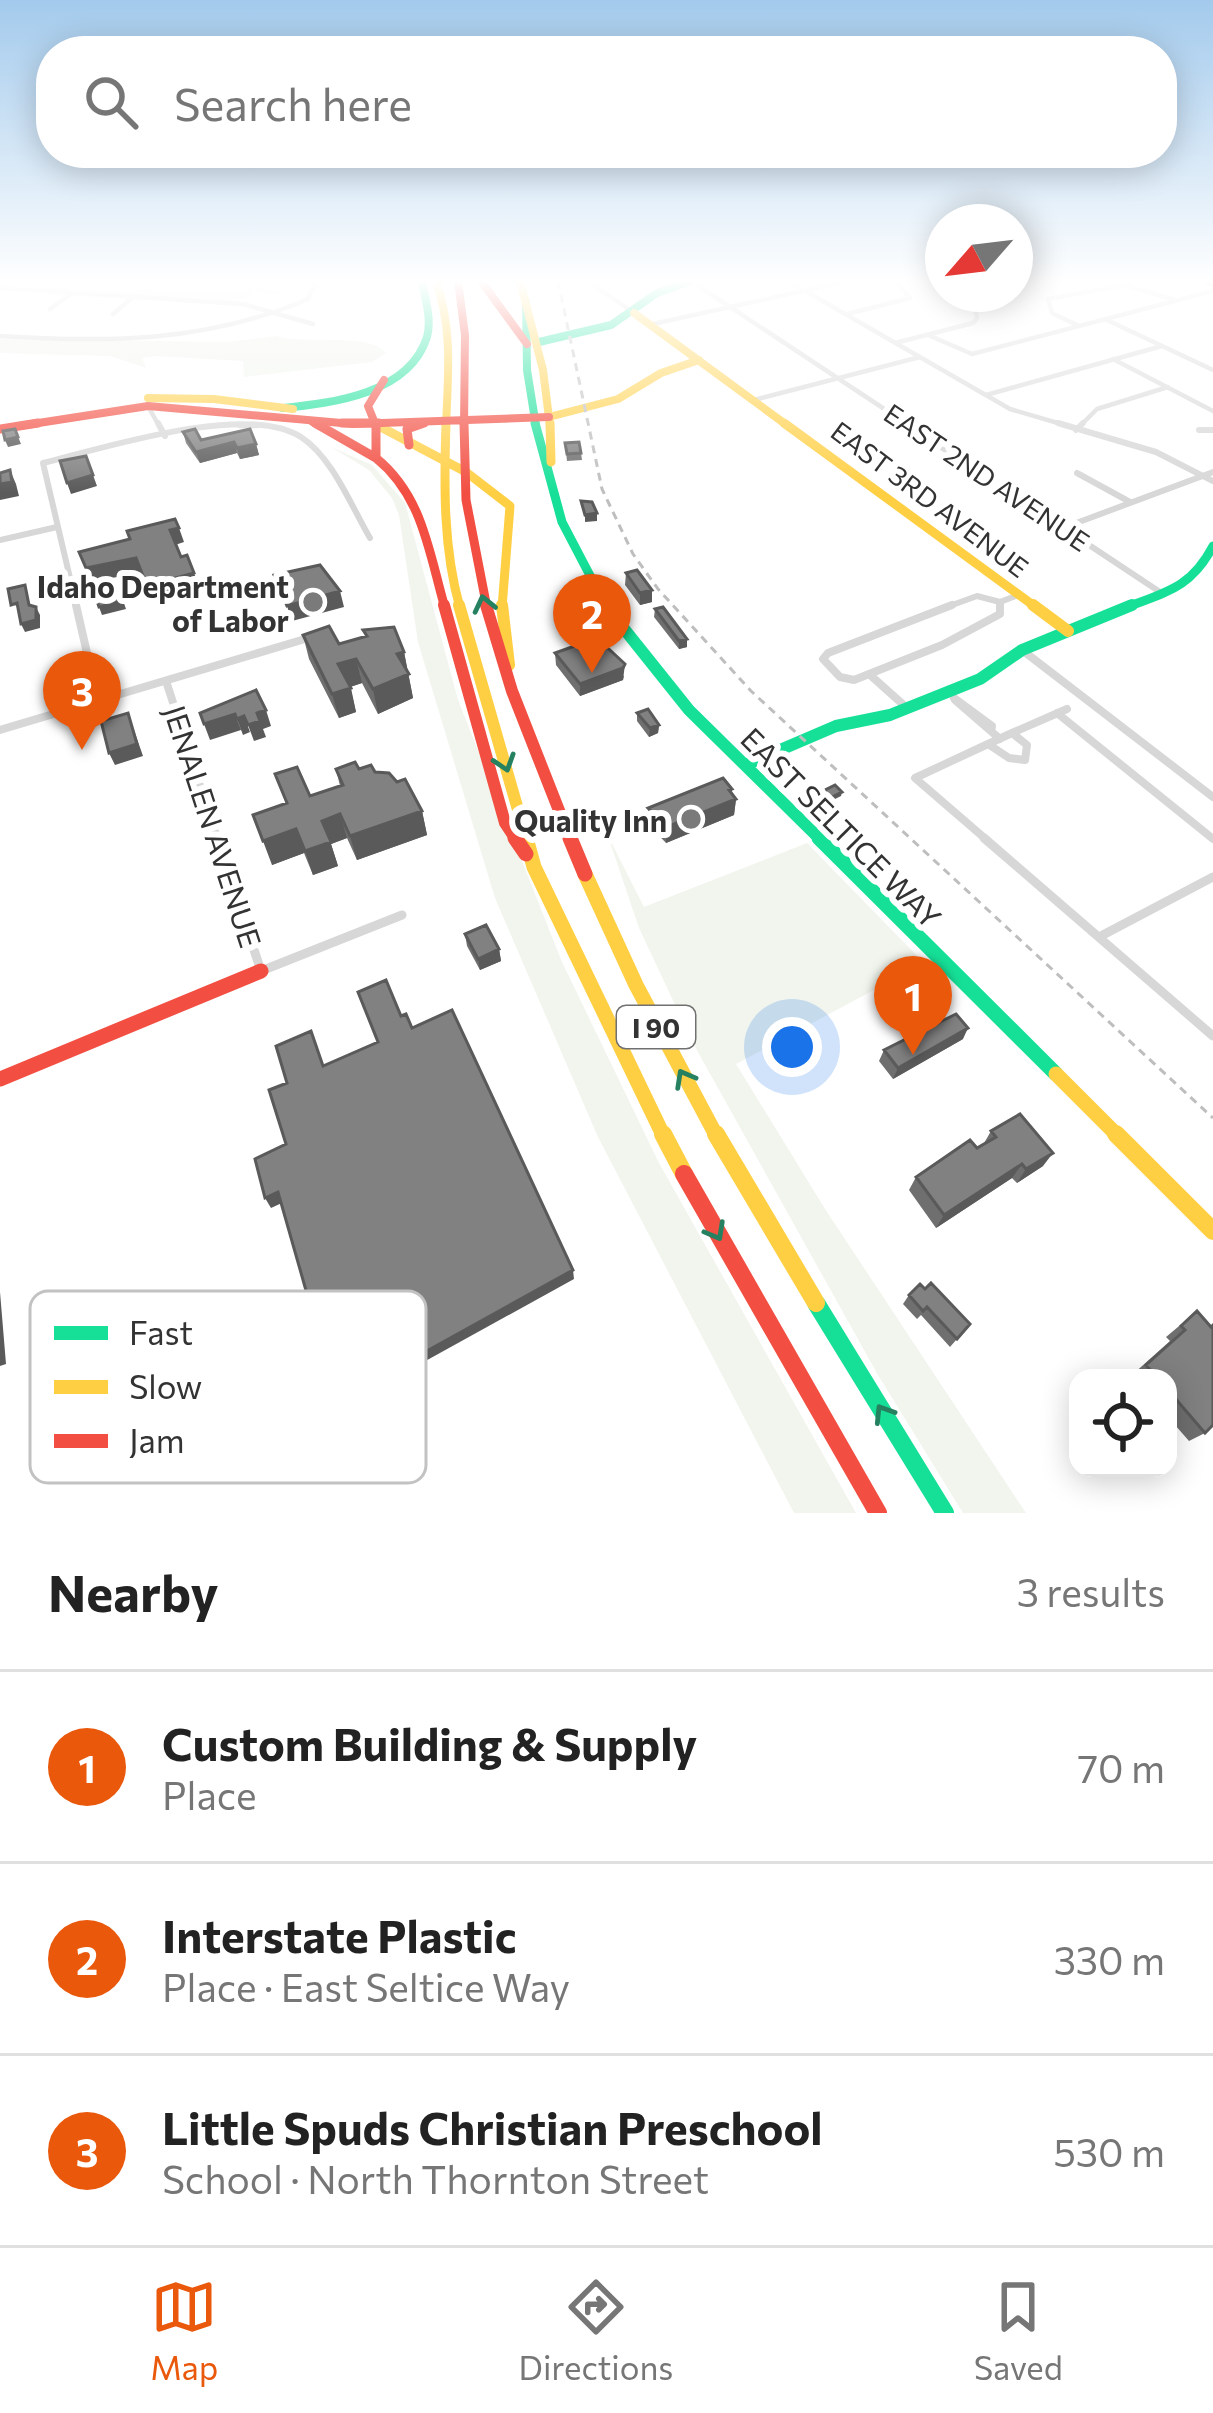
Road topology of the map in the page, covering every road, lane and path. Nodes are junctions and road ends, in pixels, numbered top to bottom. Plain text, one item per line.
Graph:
1 (420, 352) edge
2 (455, 352) edge
3 (457, 352) edge
4 (534, 352) edge
5 (534, 352) edge
6 (688, 352) edge
7 (800, 352) edge
8 (910, 352) edge
9 (1141, 352) edge
10 (1174, 352) edge
11 (920, 357) junction
12 (1113, 359) junction
13 (699, 360) junction
14 (1213, 370) edge
15 (841, 378) junction
16 (384, 380) junction
17 (1170, 387) junction
18 (986, 395) junction
19 (754, 400) junction
20 (150, 407) junction
21 (283, 407) junction
22 (542, 410) junction
23 (1213, 411) edge
24 (311, 421) junction
25 (376, 421) junction
26 (490, 421) junction
27 (424, 423) junction
28 (0, 425) edge
29 (1076, 430) junction
30 (1199, 430) dead end
31 (1213, 430) edge
32 (539, 435) junction
33 (165, 436) junction
34 (409, 445) junction
35 (376, 458) junction
36 (550, 467) junction
37 (1077, 473) dead end
38 (1204, 476) junction
39 (1213, 476) edge
40 (1131, 502) junction
41 (57, 527) junction
42 (1063, 528) junction
43 (370, 538) dead end
44 (0, 540) edge
45 (1213, 546) edge
46 (1162, 594) junction
47 (1018, 595) junction
48 (1000, 602) junction
49 (1068, 632) junction
50 (305, 639) edge
51 (1022, 650) junction
52 (869, 674) junction
53 (166, 681) junction
54 (951, 696) junction
55 (98, 701) junction
56 (907, 708) junction
57 (517, 713) junction
58 (0, 730) edge
59 (1012, 733) junction
60 (1000, 739) junction
61 (988, 744) junction
62 (746, 765) junction
63 (1213, 797) edge
64 (1213, 839) edge
65 (534, 867) junction
66 (1213, 877) edge
67 (402, 916) dead end
68 (1099, 937) junction
69 (261, 971) junction
70 (1213, 1036) edge
71 (0, 1079) edge
72 (1213, 1231) edge
73 (878, 1513) edge
74 (945, 1513) edge

1 - 16 main road
2 -> 65 main road, I 90
57 -> 3 main road, I 90
4 - 22 main road, EAST SELTICE WAY
5 - 22 main road, EAST SELTICE WAY
6 - 13 main road, EAST 3RD AVENUE
7 - 15 street, EAST 2ND AVENUE
8 - 11 street
9 - 12 street
10 - 14 street
11 - 15 street
11 - 18 street
12 - 17 street
12 - 18 street
13 - 19 main road, EAST 3RD AVENUE
13 - 22 main road
15 - 19 street
15 - 42 street, EAST 2ND AVENUE
16 - 21 main road
16 - 25 main road
17 - 23 street
17 - 29 street
18 - 29 street
19 - 47 main road, EAST 3RD AVENUE
20 - 21 main road
20 - 24 main road
20 - 28 main road
20 - 33 street
21 - 25 main road
22 - 25 main road
22 - 26 main road
22 - 32 main road, EAST SELTICE WAY
22 - 36 main road, EAST SELTICE WAY
24 - 25 main road
24 - 35 main road
25 - 27 main road
25 - 34 main road
25 - 35 main road
26 - 27 main road
26 - 32 main road
27 - 34 main road
29 - 38 street
30 - 31 street
32 - 36 main road, EAST SELTICE WAY
33 - 41 street
33 - 43 street
34 - 57 main road
35 - 65 main road
36 - 62 main road, EAST SELTICE WAY
37 - 40 street
38 - 39 street
38 - 40 street
40 - 42 street
41 - 44 street
41 - 55 street
42 - 46 street, EAST 2ND AVENUE
45 - 46 main road
46 - 49 main road
47 - 48 street
47 - 49 main road, EAST 3RD AVENUE
48 - 52 street
48 - 52 street
49 - 51 main road
50 - 53 street
51 - 54 main road
51 - 63 street
52 - 56 street
53 - 55 street
53 - 69 street, JENALEN AVENUE
54 - 56 main road
54 - 60 street
55 - 58 street
56 - 62 main road
74 -> 57 main road, I 90
59 - 60 street
59 - 61 street
59 - 64 street
60 - 61 street
61 - 68 street
62 - 72 main road, EAST SELTICE WAY
65 -> 73 main road, I 90
66 - 68 street
67 - 69 street
68 - 70 street
69 - 71 main road

